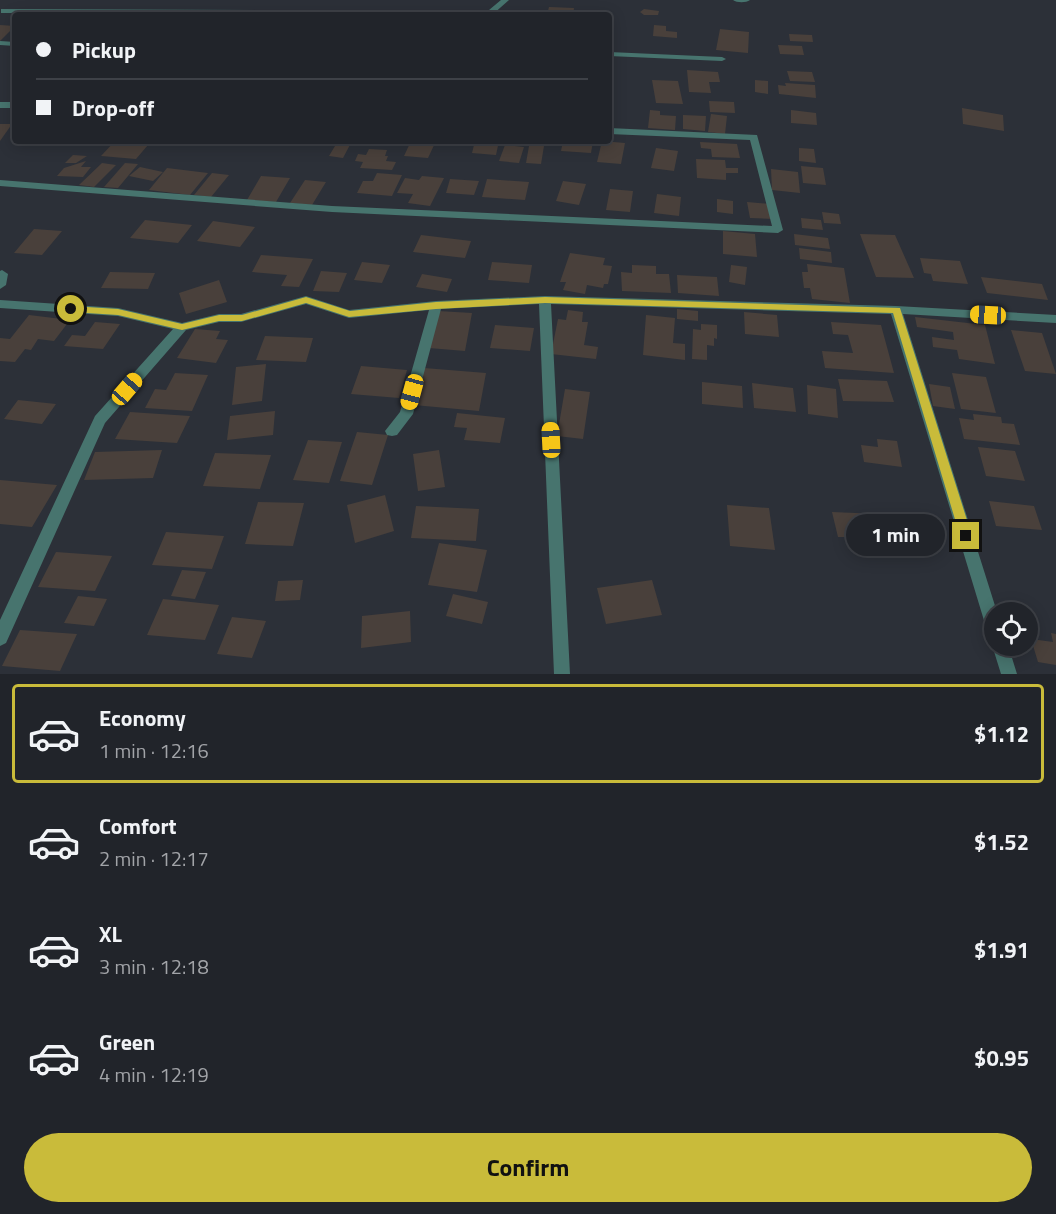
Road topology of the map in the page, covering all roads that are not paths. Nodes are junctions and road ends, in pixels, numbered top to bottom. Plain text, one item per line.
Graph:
1 (20, 0) edge
2 (505, 0) edge
3 (737, 0) edge
4 (746, 0) edge
5 (2, 11) edge
6 (274, 12) dead end
7 (491, 12) edge
8 (612, 54) edge
9 (722, 59) dead end
10 (612, 131) edge
11 (0, 183) edge
12 (545, 300) junction
13 (0, 304) edge
14 (436, 305) junction
15 (896, 310) junction
16 (1056, 319) edge
17 (182, 327) junction
18 (392, 430) dead end
19 (986, 602) edge
20 (0, 638) edge
21 (1003, 656) edge
22 (562, 674) edge
23 (1009, 674) edge

1 - 5 street
2 - 7 street
3 - 4 street
5 - 6 street
8 - 9 street
10 - 11 street
12 - 14 street
12 - 15 street
12 - 22 street
13 - 17 street
14 - 17 street
14 - 18 street
15 - 16 street
15 - 19 street
17 - 20 street
21 - 23 street

